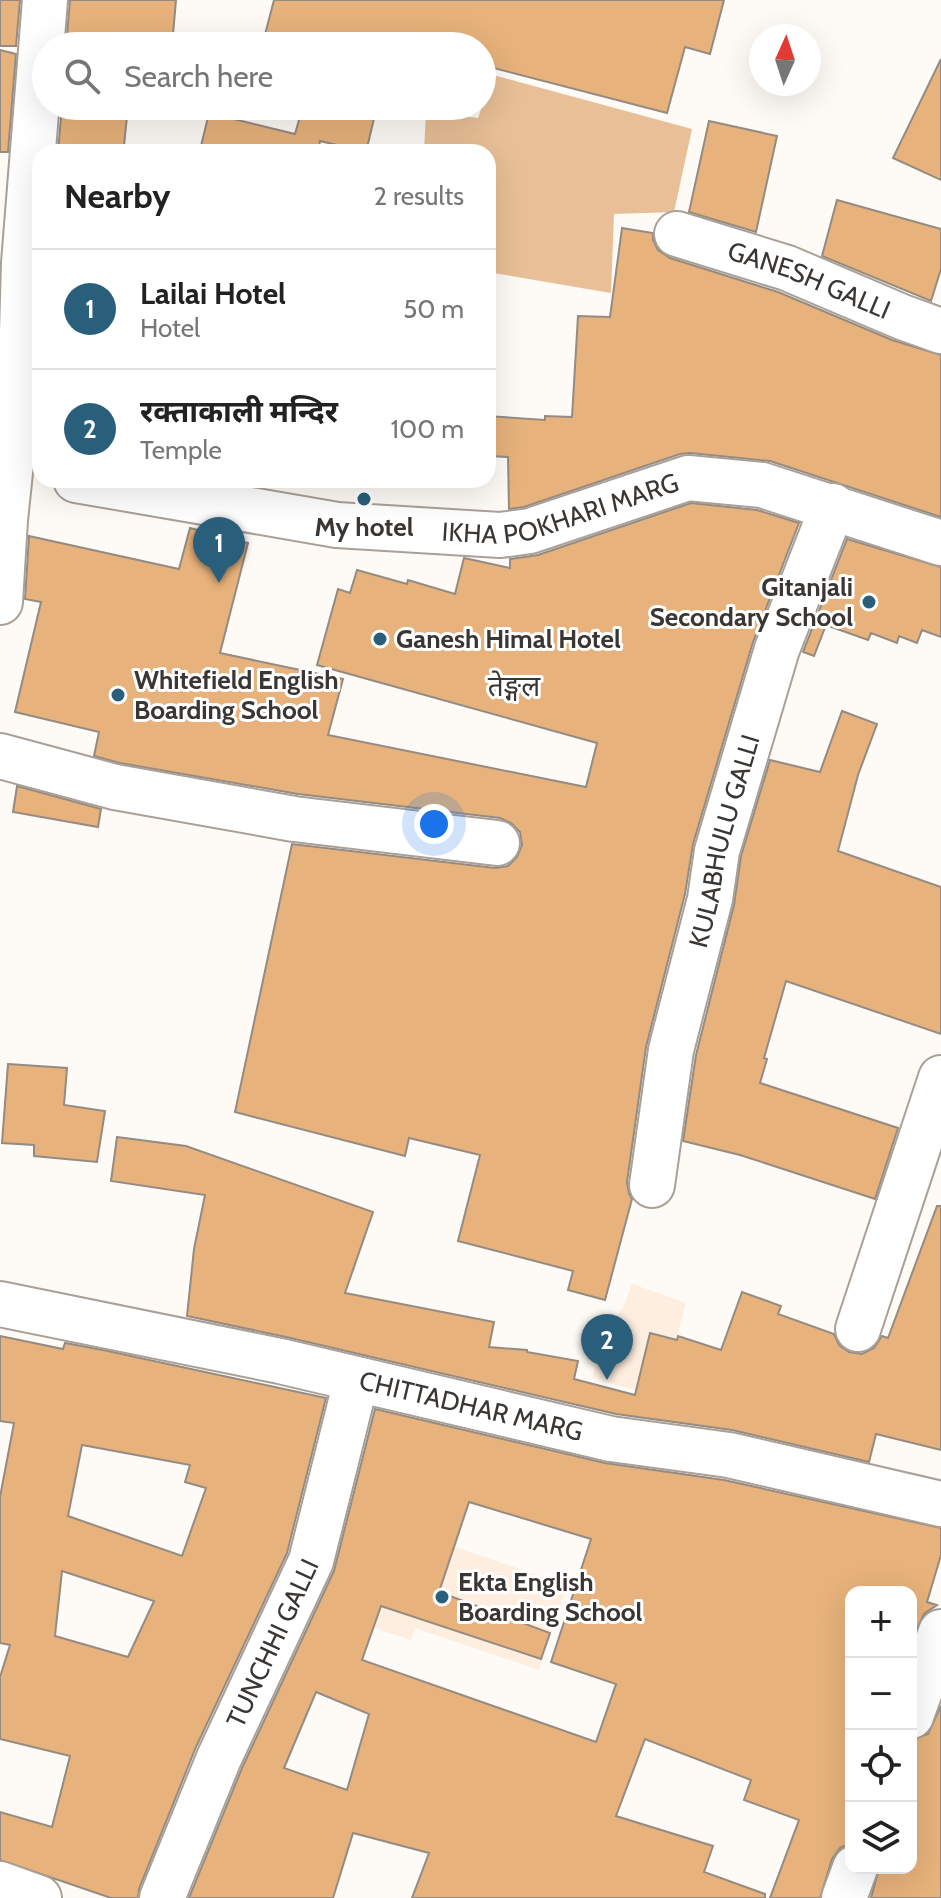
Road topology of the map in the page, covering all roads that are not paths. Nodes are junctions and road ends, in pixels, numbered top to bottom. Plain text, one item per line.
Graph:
1 (45, 0) edge
2 (42, 32) edge
3 (35, 120) edge
4 (34, 144) edge
5 (32, 163) edge
6 (677, 234) dead end
7 (941, 331) edge
8 (25, 472) edge
9 (122, 488) edge
10 (833, 506) junction
11 (2, 520) edge
12 (941, 543) edge
13 (0, 602) edge
14 (0, 756) edge
15 (497, 843) dead end
16 (941, 1078) edge
17 (652, 1185) dead end
18 (0, 1304) edge
19 (858, 1329) dead end
20 (356, 1381) junction
21 (941, 1504) edge
22 (941, 1632) edge
23 (917, 1699) edge
24 (853, 1874) edge
25 (0, 1884) edge
26 (39, 1898) edge
27 (162, 1898) edge
28 (844, 1898) edge

1 - 2 street
3 - 4 street
5 - 8 street
6 - 7 street, GANESH GALLI
8 - 11 street
9 - 10 street, IKHA POKHARI MARG
10 - 12 street, IKHA POKHARI MARG
10 - 17 street, KULABHULU GALLI
11 - 13 street
14 - 15 street
16 - 19 street
18 - 20 street, CHITTADHAR MARG
20 - 21 street, CHITTADHAR MARG
20 - 27 street, TUNCHHI GALLI
22 - 23 street
24 - 28 street
25 - 26 street

